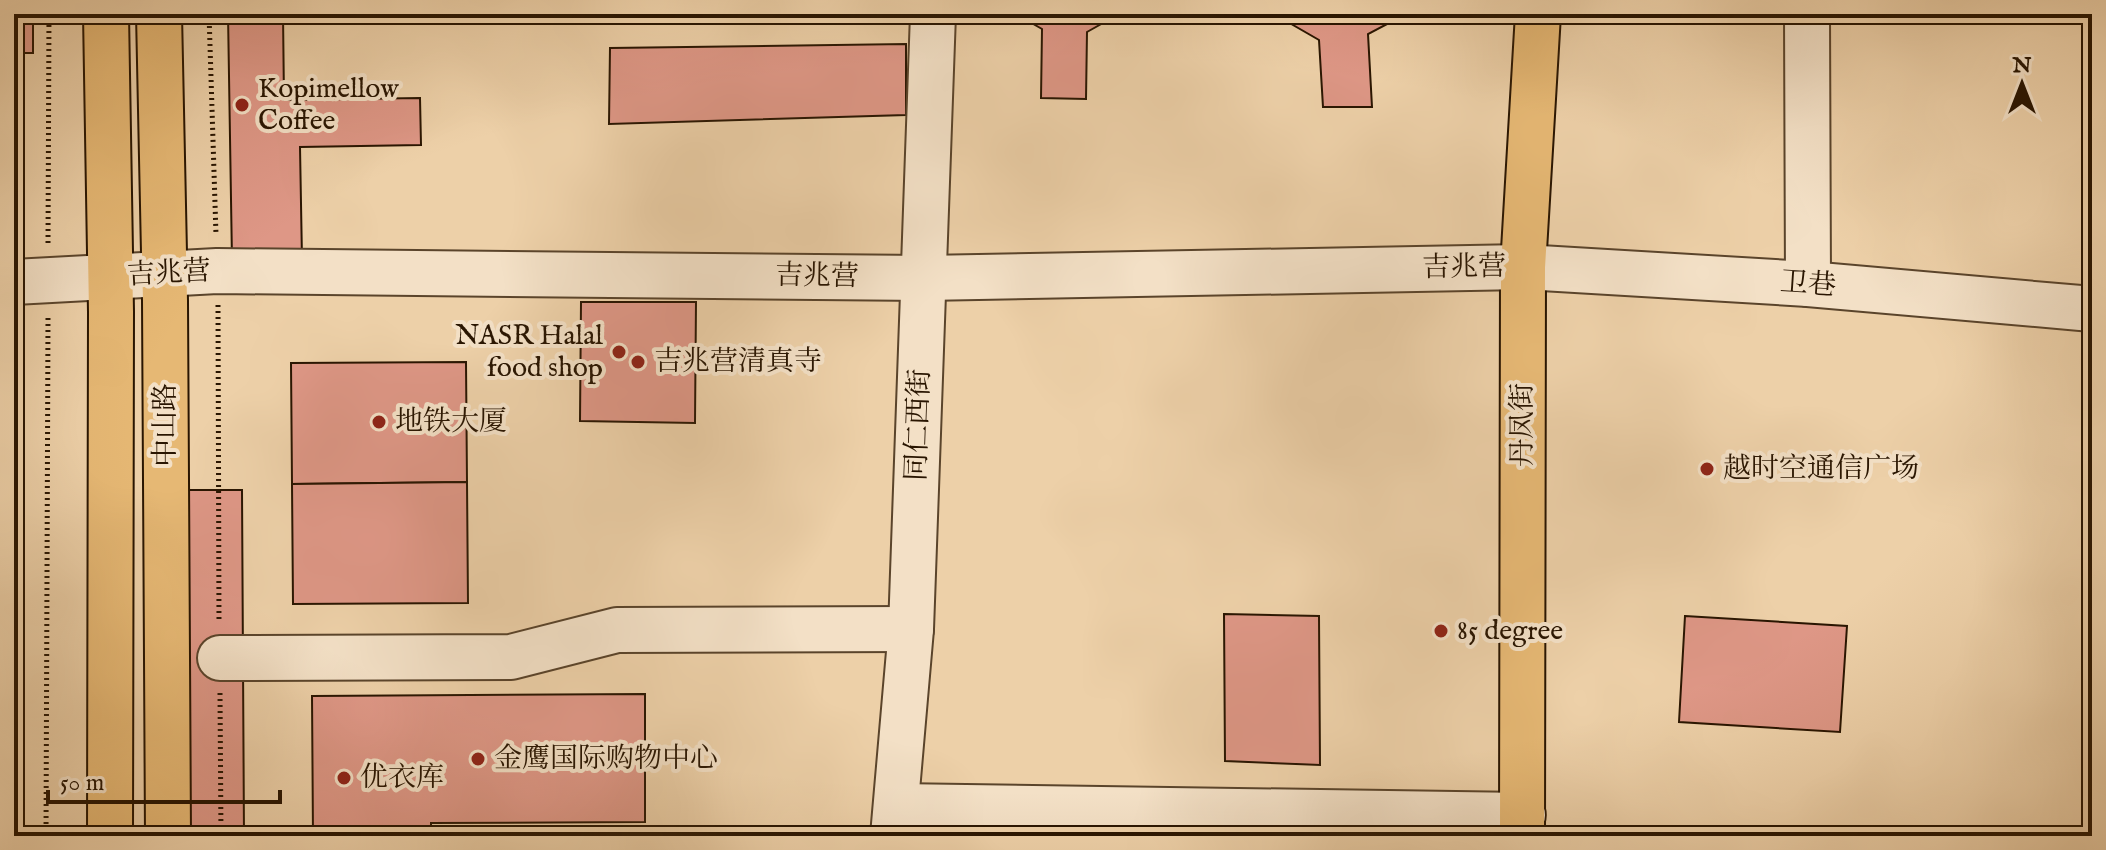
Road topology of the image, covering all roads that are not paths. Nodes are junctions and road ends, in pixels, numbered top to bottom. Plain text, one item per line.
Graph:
1 (106, 14) edge
2 (159, 14) edge
3 (933, 14) edge
4 (1538, 14) edge
5 (1807, 14) edge
6 (1523, 267) junction
7 (165, 274) junction
8 (925, 278) junction
9 (31, 281) edge
10 (1808, 284) junction
11 (111, 294) junction
12 (2092, 309) edge
13 (911, 629) junction
14 (220, 658) road end
15 (894, 821) edge
16 (1522, 826) edge
17 (110, 836) edge
18 (168, 836) edge

1 - 11 main road, 中山路
2 - 7 street
3 - 8 street, 同仁西街
4 - 6 main road, 丹凤街
5 - 10 street
6 - 8 street, 吉兆营
6 - 10 street, 卫巷
6 - 16 main road, 丹凤街
7 - 8 street, 吉兆营
7 - 11 street, 吉兆营
7 - 18 main road, 中山路
8 - 13 street, 同仁西街
9 - 11 street, 吉兆营
10 - 12 street, 卫巷
11 - 17 main road, 中山路
13 - 14 street
13 - 15 street, 同仁西街
15 - 16 street

